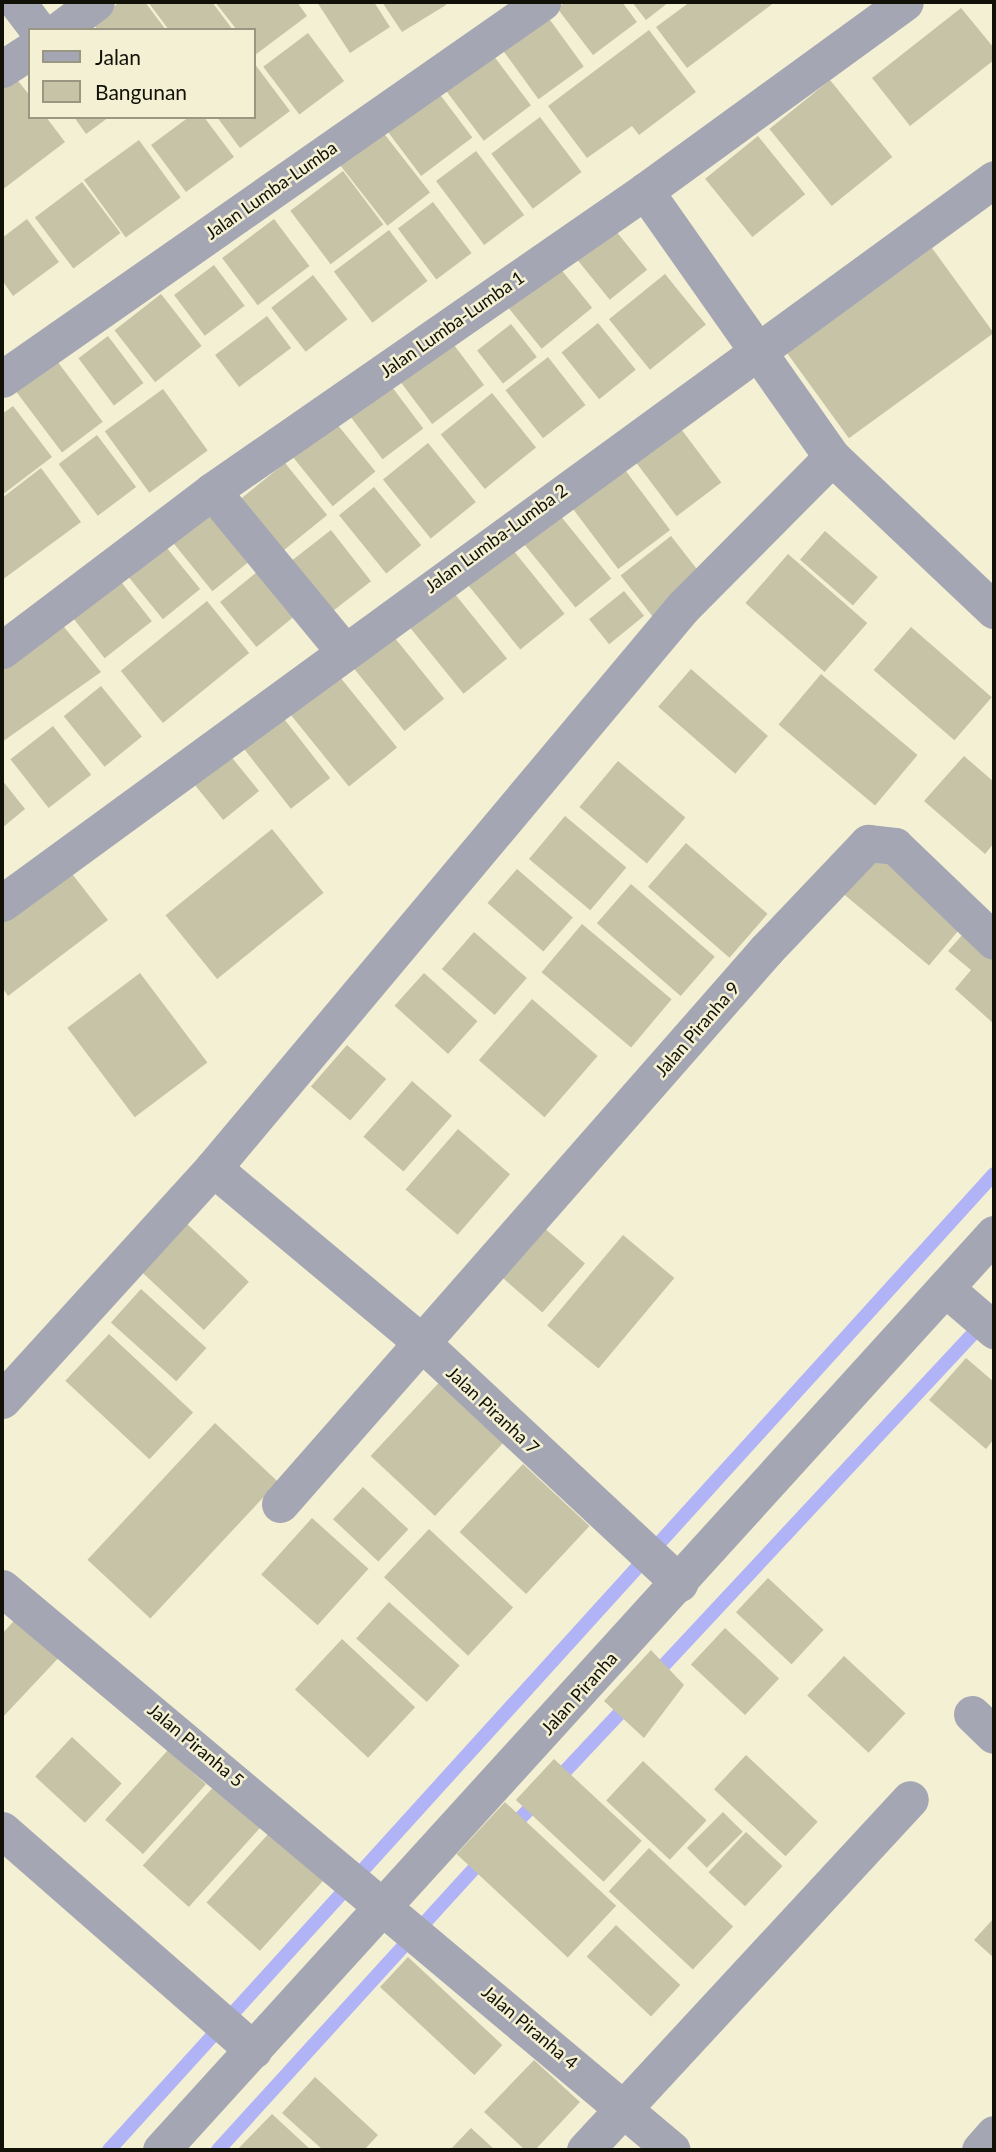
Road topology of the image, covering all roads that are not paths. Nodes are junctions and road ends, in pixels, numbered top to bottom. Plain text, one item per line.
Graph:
1 (17, 2) edge
2 (96, 2) edge
3 (542, 2) edge
4 (905, 2) edge
5 (36, 28) edge
6 (62, 28) edge
7 (28, 52) edge
8 (2, 69) edge
9 (994, 179) edge
10 (645, 191) junction
11 (757, 357) junction
12 (2, 379) edge
13 (832, 457) junction
14 (212, 491) junction
15 (994, 610) edge
16 (2, 650) edge
17 (343, 650) junction
18 (2, 903) edge
19 (994, 941) edge
20 (213, 1168) junction
21 (994, 1234) edge
22 (945, 1288) junction
23 (994, 1330) edge
24 (422, 1343) junction
25 (2, 1400) edge
26 (280, 1504) dead end
27 (679, 1583) junction
28 (2, 1588) edge
29 (910, 1799) dead end
30 (2, 1830) edge
31 (387, 1906) junction
32 (253, 2050) junction
33 (623, 2107) junction
34 (994, 2134) edge
35 (161, 2150) edge
36 (585, 2150) edge
37 (672, 2150) edge
38 (980, 2150) edge

1 - 5 street
2 - 6 street
3 - 12 street, Jalan Lumba-Lumba
4 - 10 street, Jalan Lumba-Lumba 1
7 - 8 street
9 - 11 street, Jalan Lumba-Lumba 2
10 - 11 street
10 - 14 street, Jalan Lumba-Lumba 1
11 - 13 street
11 - 17 street, Jalan Lumba-Lumba 2
13 - 15 street
13 - 20 street
14 - 16 street, Jalan Lumba-Lumba 1
14 - 17 street
17 - 18 street, Jalan Lumba-Lumba 2
19 - 24 street, Jalan Piranha 9
20 - 24 street, Jalan Piranha 7
20 - 25 street
21 - 22 street, Jalan Piranha
22 - 23 street
22 - 27 street, Jalan Piranha
24 - 26 street
24 - 27 street, Jalan Piranha 7
27 - 31 street, Jalan Piranha
28 - 31 street, Jalan Piranha 5
29 - 33 street
30 - 32 street
31 - 32 street, Jalan Piranha
31 - 33 street, Jalan Piranha 4
32 - 35 street, Jalan Piranha
33 - 36 street
33 - 37 street, Jalan Piranha 4
34 - 38 street

